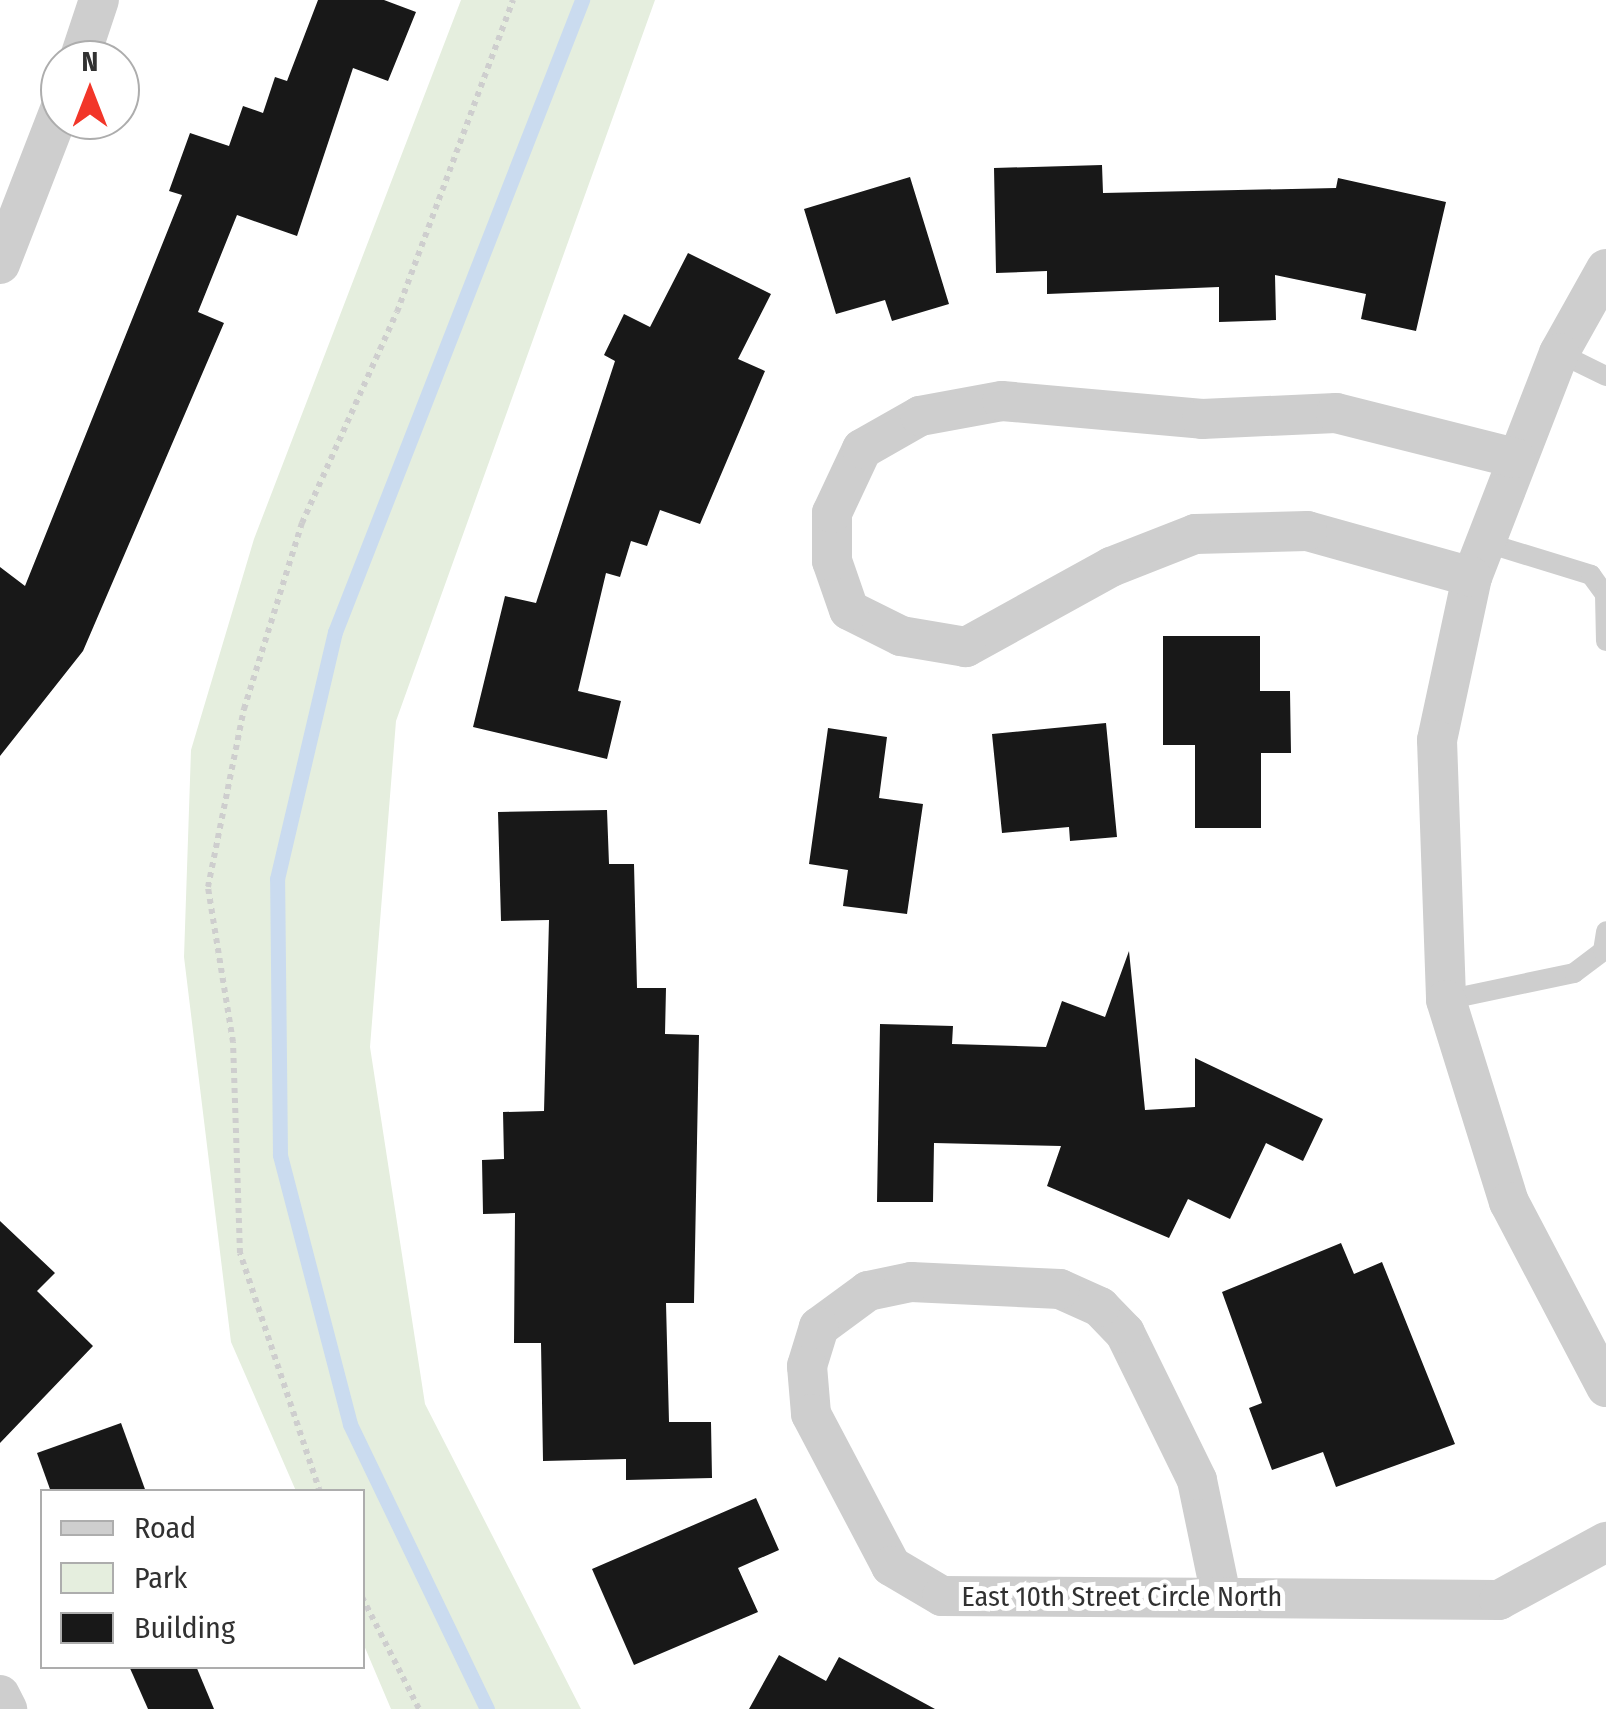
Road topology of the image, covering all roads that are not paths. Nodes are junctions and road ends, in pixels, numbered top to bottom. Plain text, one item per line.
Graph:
1 (99, 0) edge
2 (86, 40) edge
3 (48, 140) edge
4 (0, 264) edge
5 (1606, 268) edge
6 (1558, 353) junction
7 (1606, 376) edge
8 (1515, 458) junction
9 (1478, 559) junction
10 (1606, 641) edge
11 (1604, 941) edge
12 (1446, 1000) junction
13 (1606, 1387) edge
14 (1606, 1542) edge
15 (1221, 1596) junction
16 (0, 1695) edge
17 (6, 1709) edge

1 - 2 street
3 - 4 street
5 - 6 street
6 - 7 lane
6 - 8 street
8 - 9 street
8 - 9 street
9 - 10 lane
9 - 12 street
11 - 12 lane
12 - 13 street
14 - 15 street, East 10th Street Circle North
15 - 15 street, East 10th Street Circle North
16 - 17 street

